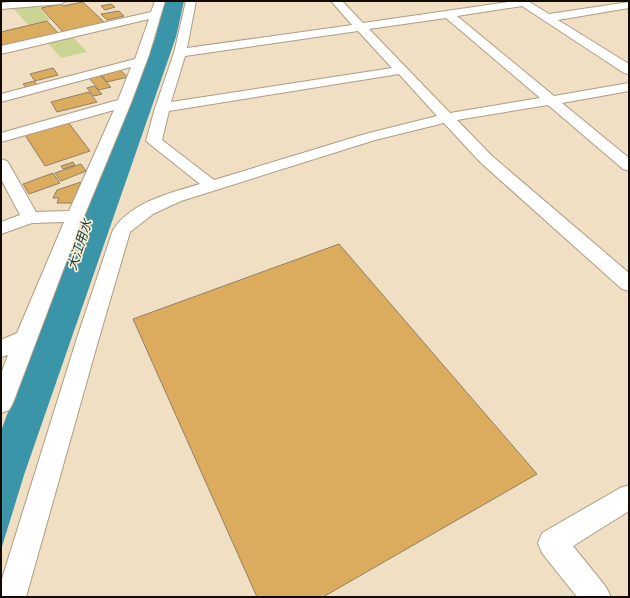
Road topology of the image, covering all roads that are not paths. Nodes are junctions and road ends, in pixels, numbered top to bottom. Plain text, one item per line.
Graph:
1 (61, 1) edge
2 (191, 1) edge
3 (336, 1) edge
4 (523, 2) edge
5 (629, 5) edge
6 (1, 6) edge
7 (158, 7) edge
8 (448, 14) junction
9 (547, 18) junction
10 (360, 26) junction
11 (1, 50) edge
12 (180, 53) junction
13 (140, 61) junction
14 (402, 70) junction
15 (629, 70) edge
16 (629, 87) edge
17 (1, 98) edge
18 (550, 100) junction
19 (124, 103) junction
20 (162, 108) junction
21 (447, 118) junction
22 (1, 138) edge
23 (1, 164) edge
24 (629, 166) edge
25 (211, 185) junction
26 (76, 216) junction
27 (30, 218) junction
28 (1, 228) edge
29 (629, 284) edge
30 (25, 339) junction
31 (1, 349) edge
32 (1, 403) edge
33 (629, 497) edge
34 (11, 597) edge
35 (596, 597) edge

1 - 6 street
2 - 12 street
3 - 10 street
4 - 8 street
4 - 9 street
5 - 9 street
7 - 11 street
7 - 13 street
8 - 10 street
8 - 18 street
9 - 15 street
10 - 12 street
10 - 14 street
12 - 20 street
13 - 17 street
13 - 19 street
14 - 20 street
14 - 21 street
16 - 18 street
18 - 21 street
18 - 24 street
19 - 22 street
19 - 26 street
20 - 25 street
21 - 25 street
21 - 29 street
23 - 27 street
25 - 34 street
26 - 27 street
26 - 30 street
27 - 28 street
30 - 31 street
30 - 32 street
33 - 35 street

